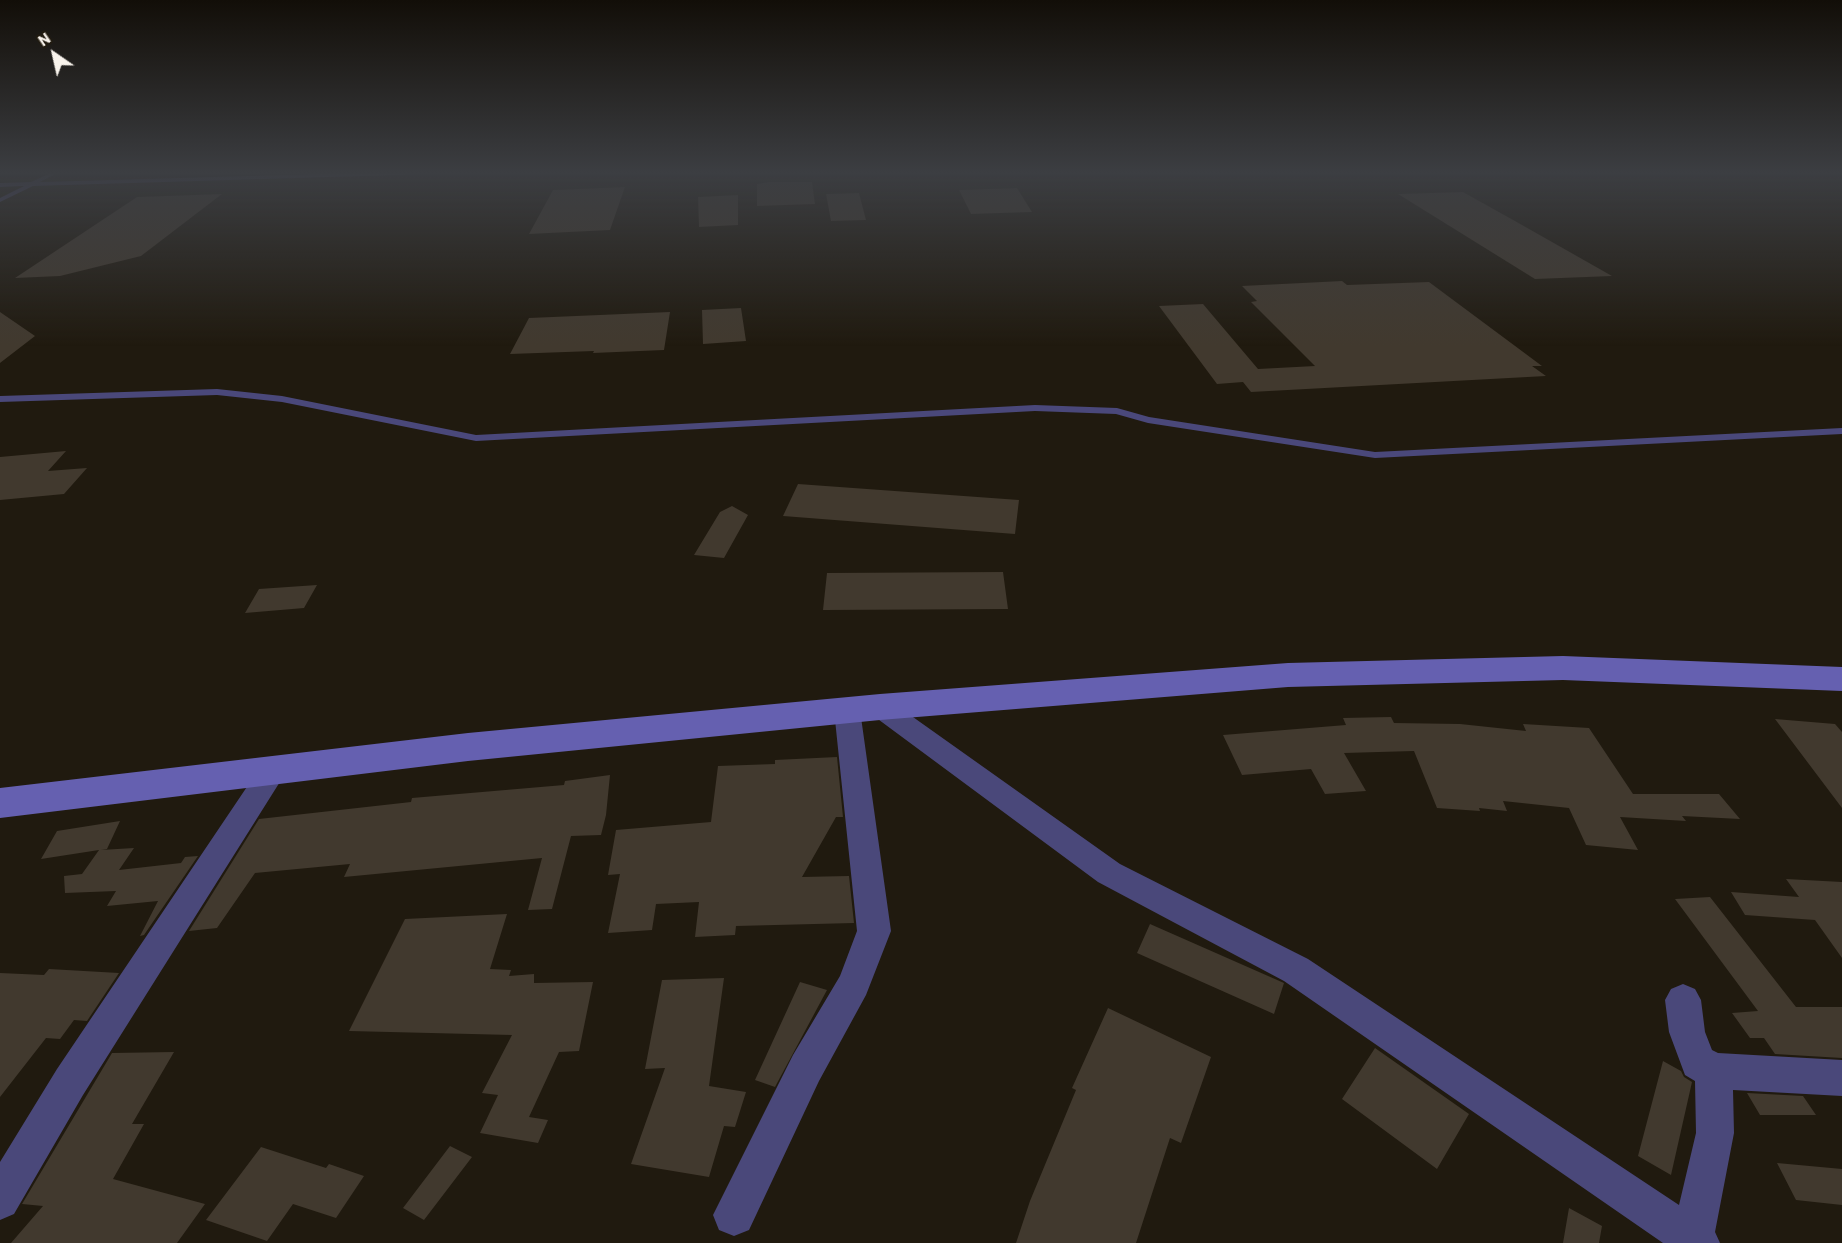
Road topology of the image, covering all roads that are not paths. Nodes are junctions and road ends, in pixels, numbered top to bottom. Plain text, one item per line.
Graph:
1 (0, 399) edge
2 (1842, 431) edge
3 (1842, 679) edge
4 (864, 708) junction
5 (273, 770) junction
6 (0, 803) edge
7 (1683, 1000) dead end
8 (1714, 1071) junction
9 (1842, 1078) edge
10 (0, 1200) edge
11 (734, 1215) dead end
12 (1696, 1241) edge

1 - 2 lane
3 - 4 main road
4 - 5 main road
4 - 11 street
4 - 12 street
5 - 6 main road
5 - 10 street
7 - 8 street
8 - 9 street
8 - 12 street

